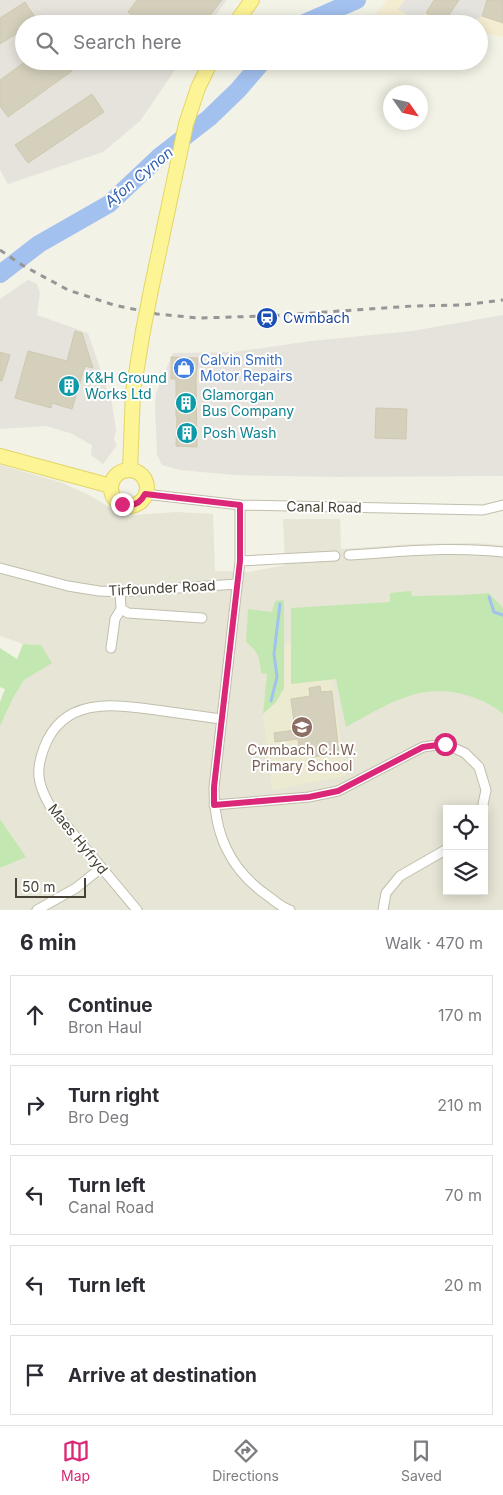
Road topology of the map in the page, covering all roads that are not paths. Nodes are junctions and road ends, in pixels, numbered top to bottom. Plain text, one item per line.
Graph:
1 (252, 0) edge
2 (241, 15) edge
3 (207, 70) edge
4 (0, 456) edge
5 (130, 470) junction
6 (111, 486) junction
7 (145, 494) junction
8 (240, 505) junction
9 (503, 505) edge
10 (503, 552) edge
11 (349, 555) dead end
12 (335, 556) dead end
13 (240, 561) junction
14 (0, 568) edge
15 (237, 584) junction
16 (120, 592) junction
17 (121, 609) junction
18 (202, 618) dead end
19 (111, 648) dead end
20 (221, 718) junction
21 (214, 805) junction
22 (483, 805) edge
23 (445, 850) edge
24 (101, 868) junction
25 (37, 910) edge
26 (136, 910) edge
27 (290, 910) edge
28 (383, 910) edge

1 - 2 main road
3 - 5 main road, bridge
4 - 6 main road
5 - 6 main road
5 - 7 main road
6 - 7 main road
7 - 8 street, Canal Road
8 - 9 street, Canal Road
8 - 13 street
10 - 11 street
12 - 13 street
13 - 15 street
14 - 16 street, Tirfounder Road
15 - 16 street, Tirfounder Road
15 - 20 street
16 - 17 street
17 - 18 street
17 - 19 street
20 - 21 street
20 - 24 street, Maes Hyfryd
21 - 22 street
21 - 27 street
23 - 28 street
24 - 25 street
24 - 26 street, Maes Hyfryd

